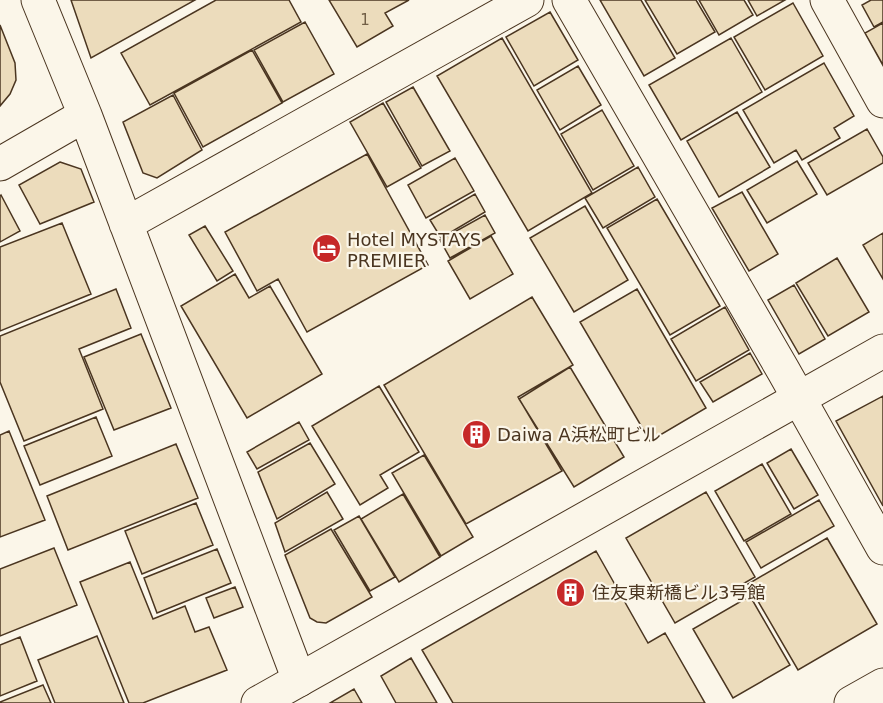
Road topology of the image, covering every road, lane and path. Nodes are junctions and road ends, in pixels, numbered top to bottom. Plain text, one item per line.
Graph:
1 (38, 0) edge
2 (526, 0) edge
3 (569, 0) edge
4 (827, 0) edge
5 (883, 101) edge
6 (85, 115) junction
7 (0, 164) edge
8 (126, 224) junction
9 (883, 351) edge
10 (799, 398) junction
11 (883, 548) edge
12 (883, 685) edge
13 (277, 695) edge
14 (851, 703) edge

1 - 6 main road
2 - 8 main road
3 - 10 main road
4 - 5 main road
6 - 7 main road
6 - 8 main road
8 - 13 main road
9 - 10 main road
10 - 11 main road
10 - 13 main road
12 - 14 main road

